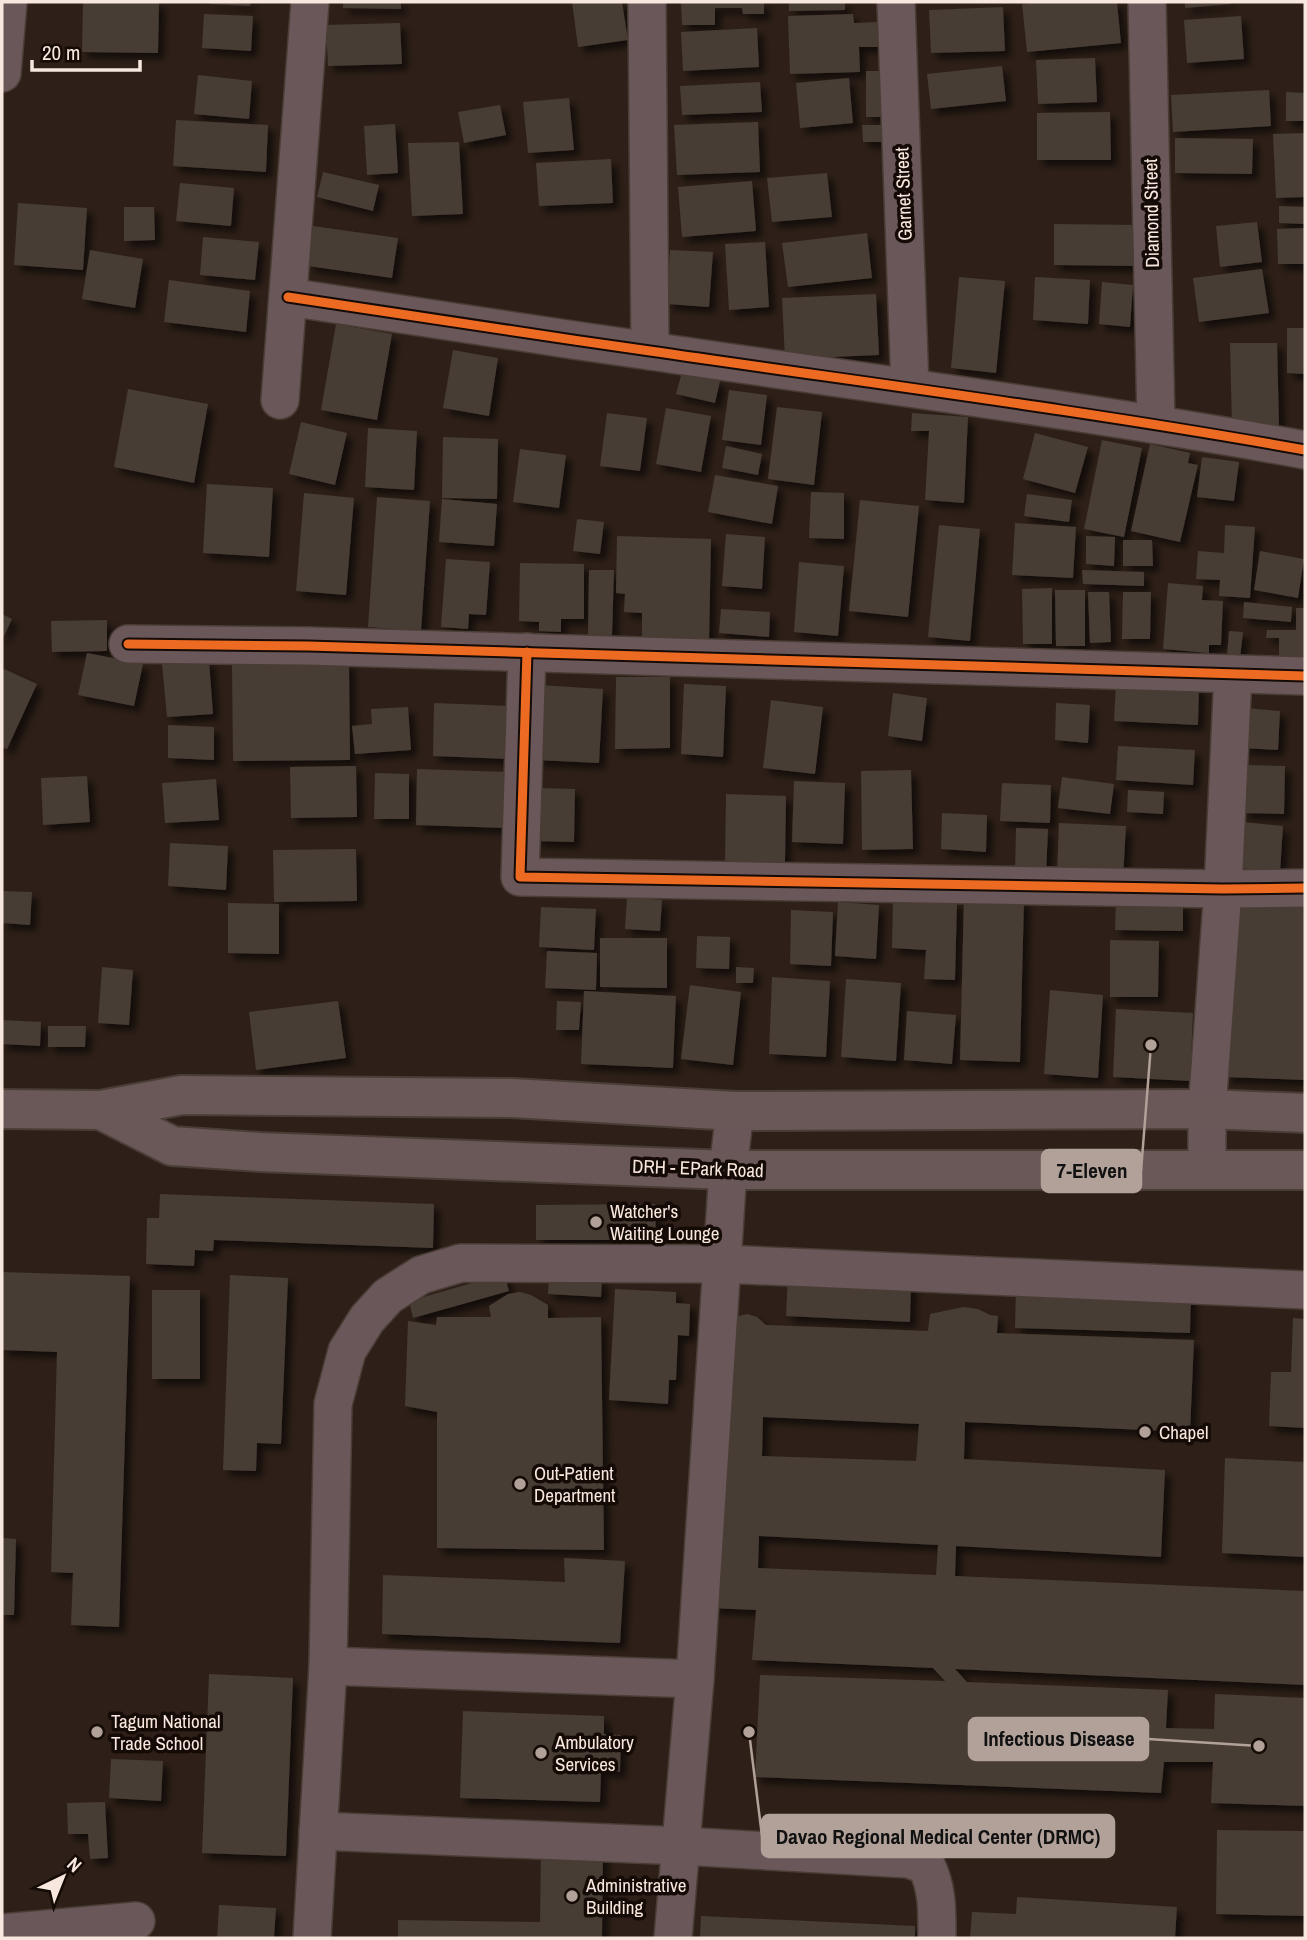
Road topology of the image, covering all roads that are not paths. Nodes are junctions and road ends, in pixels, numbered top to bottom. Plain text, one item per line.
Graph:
1 (8, 2) edge
2 (310, 2) edge
3 (647, 2) edge
4 (896, 2) edge
5 (1147, 2) edge
6 (2, 74) edge
7 (288, 297) junction
8 (650, 351) junction
9 (910, 387) junction
10 (280, 400) dead end
11 (1156, 423) junction
12 (1305, 450) edge
13 (128, 644) dead end
14 (527, 652) junction
15 (1233, 674) junction
16 (1305, 676) edge
17 (1305, 888) edge
18 (1223, 889) junction
19 (2, 1108) edge
20 (1207, 1109) junction
21 (101, 1110) junction
22 (736, 1111) junction
23 (1305, 1113) edge
24 (1207, 1169) junction
25 (728, 1170) junction
26 (1305, 1170) edge
27 (722, 1264) junction
28 (1305, 1290) edge
29 (328, 1666) junction
30 (695, 1679) junction
31 (318, 1831) junction
32 (682, 1846) junction
33 (136, 1921) dead end
34 (2, 1933) edge
35 (312, 1938) edge
36 (673, 1938) edge
37 (937, 1938) edge

1 - 6 street
2 - 7 street
3 - 8 street
4 - 9 street, Garnet Street
5 - 11 street, Diamond Street
7 - 8 street
7 - 10 street
8 - 9 street
9 - 11 street
11 - 12 street
13 - 14 street
14 - 15 street
14 - 18 street
15 - 16 street
15 - 18 street
17 - 18 street
18 - 20 street
19 - 21 main road, DRH - EPark Road
20 - 22 main road, DRH - EPark Road
20 - 23 main road, DRH - EPark Road
20 - 24 street
21 - 22 main road, DRH - EPark Road
21 - 25 main road, DRH - EPark Road
22 - 25 street
24 - 25 main road, DRH - EPark Road
24 - 26 main road, DRH - EPark Road
25 - 27 street
27 - 28 street
27 - 29 street
27 - 30 street
29 - 30 street
29 - 31 street
30 - 32 street
31 - 32 street
31 - 35 street
32 - 36 street
32 - 37 street
33 - 34 street

